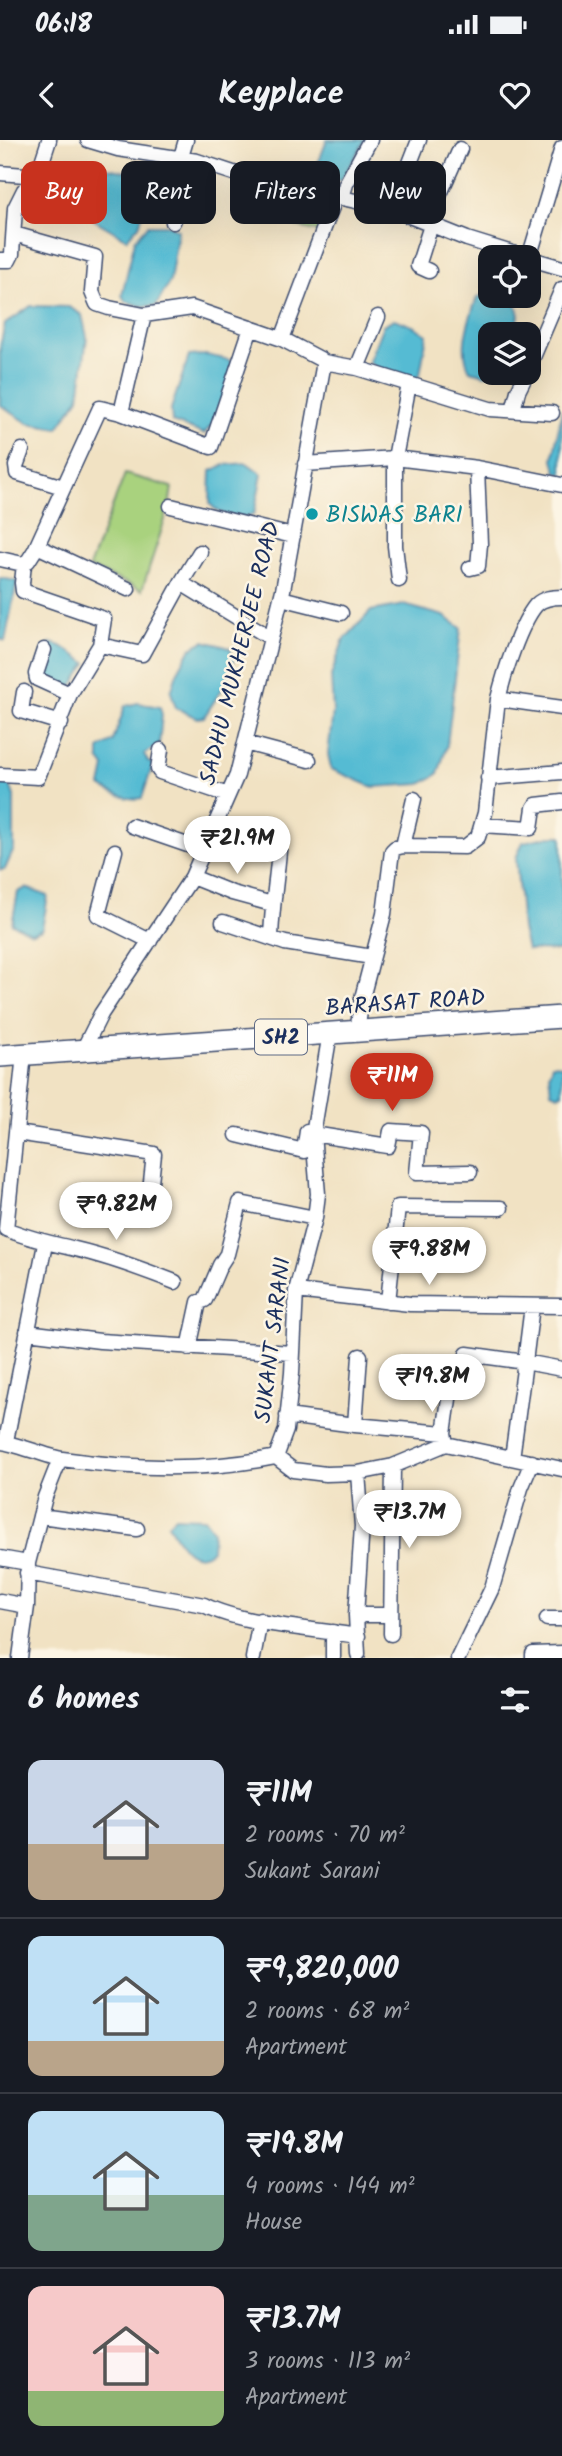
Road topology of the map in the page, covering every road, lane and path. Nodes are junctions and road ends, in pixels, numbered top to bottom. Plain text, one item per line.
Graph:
1 (49, 140) edge
2 (88, 140) edge
3 (186, 140) edge
4 (370, 140) edge
5 (419, 140) edge
6 (562, 148) edge
7 (460, 149) dead end
8 (181, 157) junction
9 (197, 160) joint
10 (41, 161) edge
11 (411, 161) edge
12 (230, 171) edge
13 (0, 173) edge
14 (21, 177) edge
15 (446, 183) edge
16 (340, 195) edge
17 (21, 199) edge
18 (328, 224) edge
19 (429, 224) joint
20 (14, 234) junction
21 (490, 245) edge
22 (532, 245) edge
23 (0, 260) edge
24 (541, 262) edge
25 (562, 268) edge
26 (429, 271) dead end
27 (561, 297) edge
28 (144, 315) junction
29 (378, 317) dead end
30 (556, 323) edge
31 (251, 328) junction
32 (282, 339) junction
33 (541, 349) edge
34 (322, 360) junction
35 (357, 368) junction
36 (409, 384) junction
37 (521, 385) edge
38 (513, 410) junction
39 (121, 413) junction
40 (552, 413) dead end
41 (22, 450) dead end
42 (395, 458) junction
43 (305, 464) junction
44 (477, 468) junction
45 (562, 485) edge
46 (64, 487) junction
47 (171, 506) dead end
48 (293, 536) junction
49 (37, 546) junction
50 (200, 552) dead end
51 (0, 559) edge
52 (24, 564) junction
53 (470, 568) dead end
54 (399, 580) dead end
55 (181, 583) junction
56 (128, 589) dead end
57 (562, 597) edge
58 (281, 598) junction
59 (341, 613) dead end
60 (271, 638) junction
61 (100, 645) junction
62 (44, 650) dead end
63 (24, 692) dead end
64 (70, 694) junction
65 (498, 699) junction
66 (562, 708) edge
67 (61, 723) junction
68 (245, 743) junction
69 (160, 750) dead end
70 (309, 760) dead end
71 (562, 772) edge
72 (0, 775) edge
73 (488, 778) junction
74 (228, 795) junction
75 (414, 799) dead end
76 (562, 802) edge
77 (132, 825) dead end
78 (482, 825) junction
79 (280, 838) dead end
80 (403, 846) junction
81 (115, 851) dead end
82 (205, 851) junction
83 (192, 877) junction
84 (272, 904) junction
85 (223, 922) dead end
86 (271, 938) junction
87 (150, 941) junction
88 (372, 957) junction
89 (562, 1017) edge
90 (357, 1031) junction
91 (330, 1033) junction
92 (83, 1050) junction
93 (24, 1054) junction
94 (0, 1056) edge
95 (314, 1129) junction
96 (17, 1133) junction
97 (237, 1135) dead end
98 (470, 1172) dead end
99 (150, 1191) dead end
100 (501, 1208) dead end
101 (314, 1218) junction
102 (3, 1236) edge
103 (45, 1244) junction
104 (175, 1282) dead end
105 (296, 1291) junction
106 (388, 1302) junction
107 (531, 1306) junction
108 (562, 1306) edge
109 (27, 1332) junction
110 (188, 1348) junction
111 (292, 1353) junction
112 (467, 1354) dead end
113 (360, 1356) dead end
114 (525, 1362) junction
115 (562, 1369) edge
116 (453, 1372) dead end
117 (287, 1416) junction
118 (355, 1425) junction
119 (445, 1438) junction
120 (3, 1442) edge
121 (276, 1457) junction
122 (512, 1458) junction
123 (60, 1459) junction
124 (532, 1462) junction
125 (393, 1466) junction
126 (562, 1469) edge
127 (358, 1473) junction
128 (40, 1516) junction
129 (137, 1529) dead end
130 (0, 1558) edge
131 (28, 1568) junction
132 (0, 1601) edge
133 (27, 1606) junction
134 (356, 1615) junction
135 (391, 1615) junction
136 (260, 1620) junction
137 (333, 1633) junction
138 (391, 1634) dead end
139 (358, 1636) junction
140 (562, 1653) edge
141 (358, 1654) dead end
142 (20, 1658) edge
143 (253, 1658) edge
144 (333, 1658) edge
145 (458, 1658) edge
146 (533, 1658) edge

1 - 10 street
2 - 8 street
3 - 8 street
4 - 16 street
5 - 11 street
6 - 22 street
7 - 15 street
8 - 9 street
9 - 12 street
13 - 14 street
17 - 20 street
18 - 32 street
19 - 21 street
19 - 26 street
20 - 23 street
20 - 28 street
24 - 25 street
27 - 30 street
28 - 31 street
28 - 39 street
29 - 35 street
30 - 33 street
31 - 32 street
31 - 39 street
32 - 34 street
34 - 35 street
34 - 43 street, SADHU MUKHERJEE ROAD
35 - 36 street
36 - 38 street
36 - 42 street
37 - 38 street
38 - 40 street
39 - 46 street
41 - 46 street
42 - 43 street
42 - 44 street
42 - 54 street
43 - 48 street, SADHU MUKHERJEE ROAD
44 - 45 street
44 - 53 street
46 - 49 street
47 - 48 street
48 - 58 street, SADHU MUKHERJEE ROAD
49 - 52 street
49 - 56 street
50 - 55 street
51 - 52 street
52 - 61 street
55 - 60 street
55 - 61 street
57 - 65 street
58 - 59 street
58 - 60 street, SADHU MUKHERJEE ROAD
60 - 68 street, SADHU MUKHERJEE ROAD
61 - 64 street
62 - 64 street
63 - 67 street
64 - 67 street
65 - 66 street
65 - 73 street
67 - 72 street
68 - 70 street
68 - 74 street, SADHU MUKHERJEE ROAD
69 - 74 street
71 - 73 street
73 - 78 street
74 - 82 street, SADHU MUKHERJEE ROAD
75 - 80 street
76 - 78 street
77 - 82 street
78 - 80 street
79 - 84 street
80 - 88 street
81 - 87 street
82 - 83 street, SADHU MUKHERJEE ROAD
83 - 84 street
83 - 87 street, SADHU MUKHERJEE ROAD
84 - 86 street
85 - 86 street
86 - 88 street
87 - 92 street, SADHU MUKHERJEE ROAD
88 - 90 street
89 - 90 main road, BARASAT ROAD / SH2
90 - 91 main road, BARASAT ROAD / SH2
91 - 92 main road, BARASAT ROAD / SH2
91 - 95 street, SUKANT SARANI
92 - 93 main road, BARASAT ROAD / SH2
93 - 94 main road, BARASAT ROAD / SH2
93 - 96 street
95 - 97 street
95 - 98 street
95 - 101 street, SUKANT SARANI
96 - 99 street
96 - 102 street
100 - 106 street
101 - 105 street, SUKANT SARANI
101 - 110 street
102 - 103 street
103 - 104 street
103 - 109 street
105 - 106 street
105 - 111 street, SUKANT SARANI
106 - 107 street
107 - 108 street
107 - 114 street
109 - 110 street
109 - 120 street
110 - 111 street
111 - 117 street, SUKANT SARANI
112 - 114 street
113 - 118 street
114 - 115 street
114 - 122 street
116 - 119 street
117 - 118 street
117 - 121 street, SUKANT SARANI
118 - 119 street
119 - 122 street
119 - 125 street
120 - 123 street, SUKANT SARANI
121 - 123 street, SUKANT SARANI
121 - 127 street
122 - 124 street
123 - 128 street
124 - 126 street
124 - 145 street
125 - 127 street
125 - 135 street
127 - 134 street
128 - 129 street
128 - 131 street
130 - 131 street
131 - 133 street
131 - 136 street
132 - 133 street
133 - 142 street
134 - 135 street
134 - 139 street
135 - 138 street
136 - 137 street
136 - 143 street
137 - 139 street
137 - 144 street
139 - 141 street
140 - 146 street

